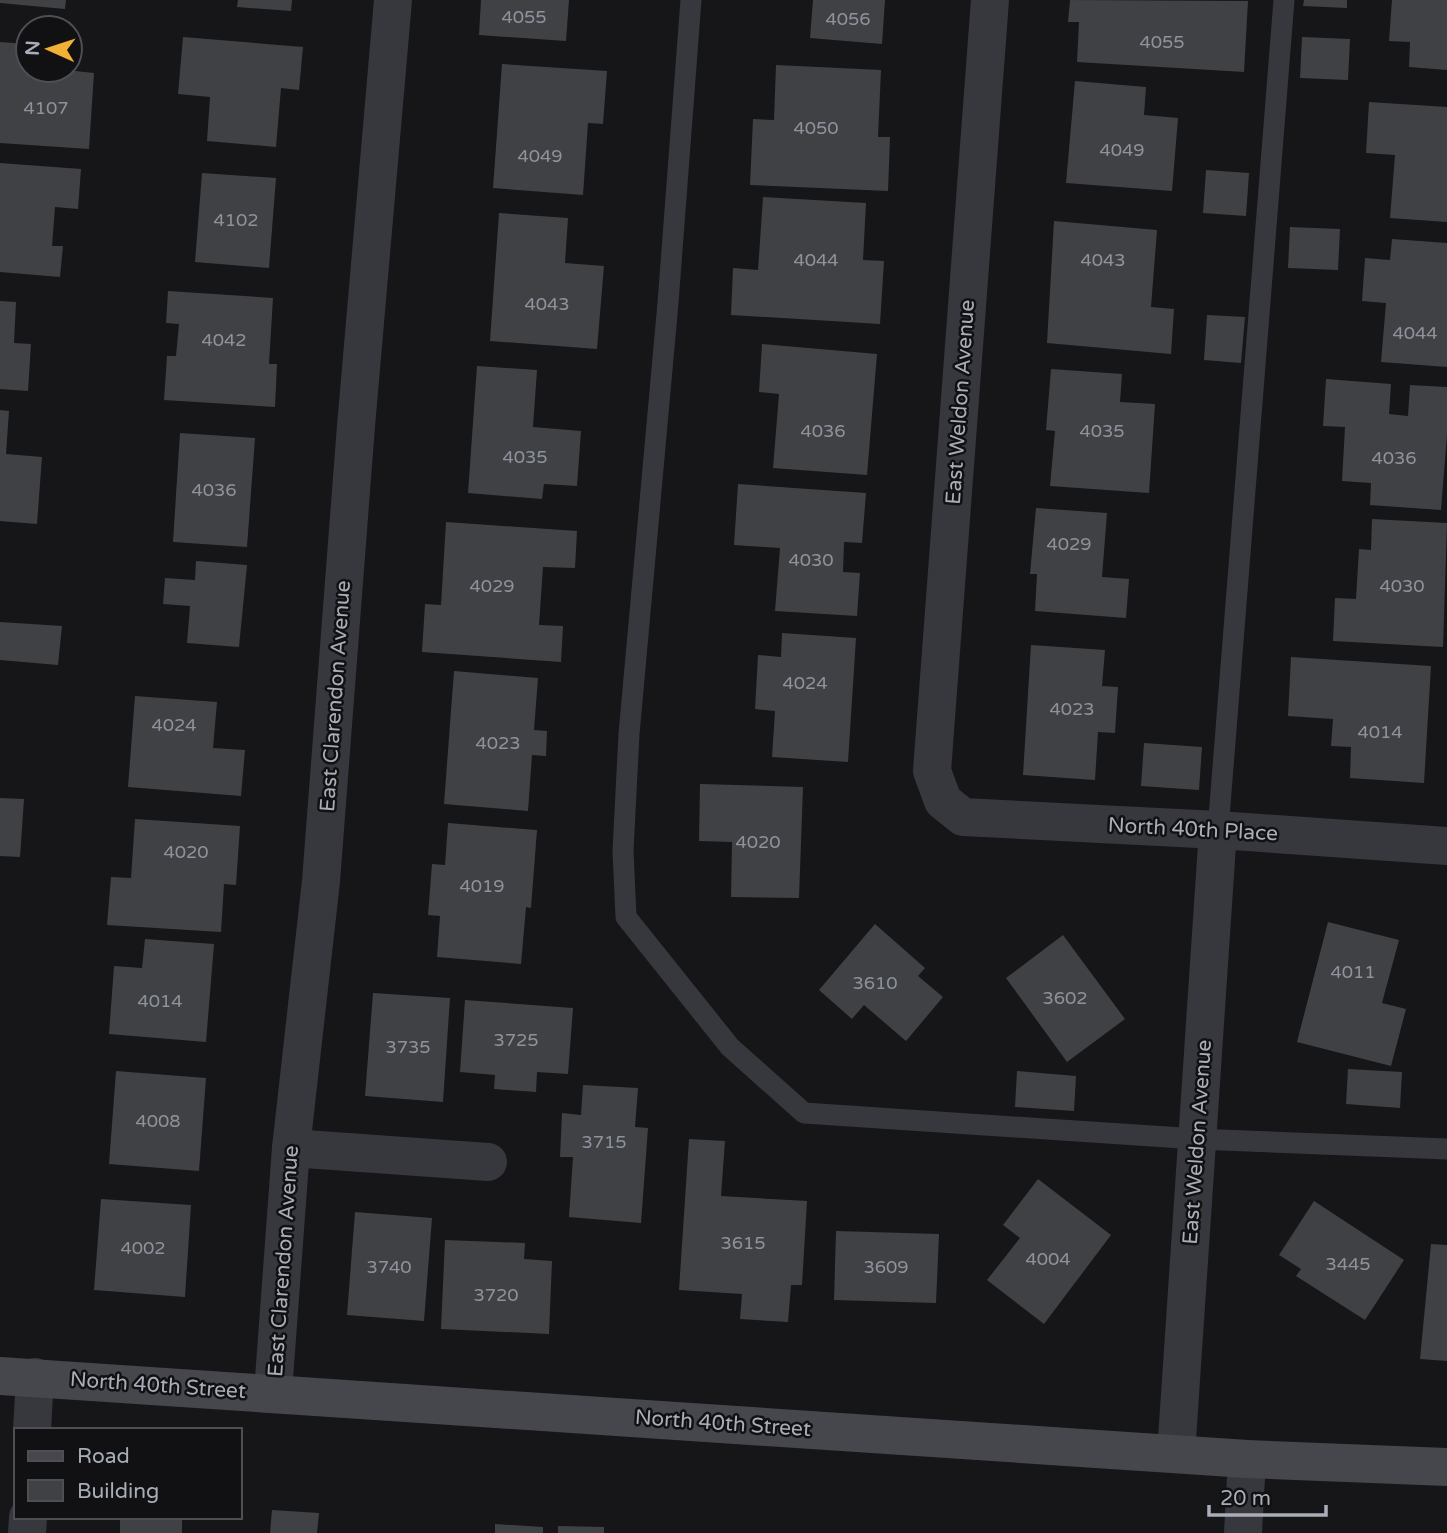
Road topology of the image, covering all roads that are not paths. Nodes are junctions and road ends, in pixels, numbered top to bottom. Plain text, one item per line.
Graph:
1 (393, 0) edge
2 (691, 0) edge
3 (990, 0) edge
4 (1284, 0) edge
5 (943, 801) joint
6 (1218, 830) junction
7 (1447, 846) edge
8 (1197, 1139) junction
9 (290, 1149) junction
10 (1447, 1149) edge
11 (488, 1162) dead end
12 (17, 1377) edge
13 (272, 1392) junction
14 (31, 1428) edge
15 (1176, 1454) junction
16 (1247, 1459) junction
17 (1447, 1467) edge
18 (1243, 1533) edge

1 - 9 street, East Clarendon Avenue
2 - 8 lane
3 - 5 street, East Weldon Avenue
4 - 6 lane
5 - 6 street, North 40th Place
6 - 7 street, North 40th Place
6 - 8 street, East Weldon Avenue
8 - 10 lane
8 - 15 street, East Weldon Avenue
9 - 11 street
9 - 13 street, East Clarendon Avenue
12 - 13 main road, North 40th Street
12 - 14 street
13 - 15 main road, North 40th Street
15 - 16 main road, North 40th Street
16 - 17 main road, North 40th Street
16 - 18 street

